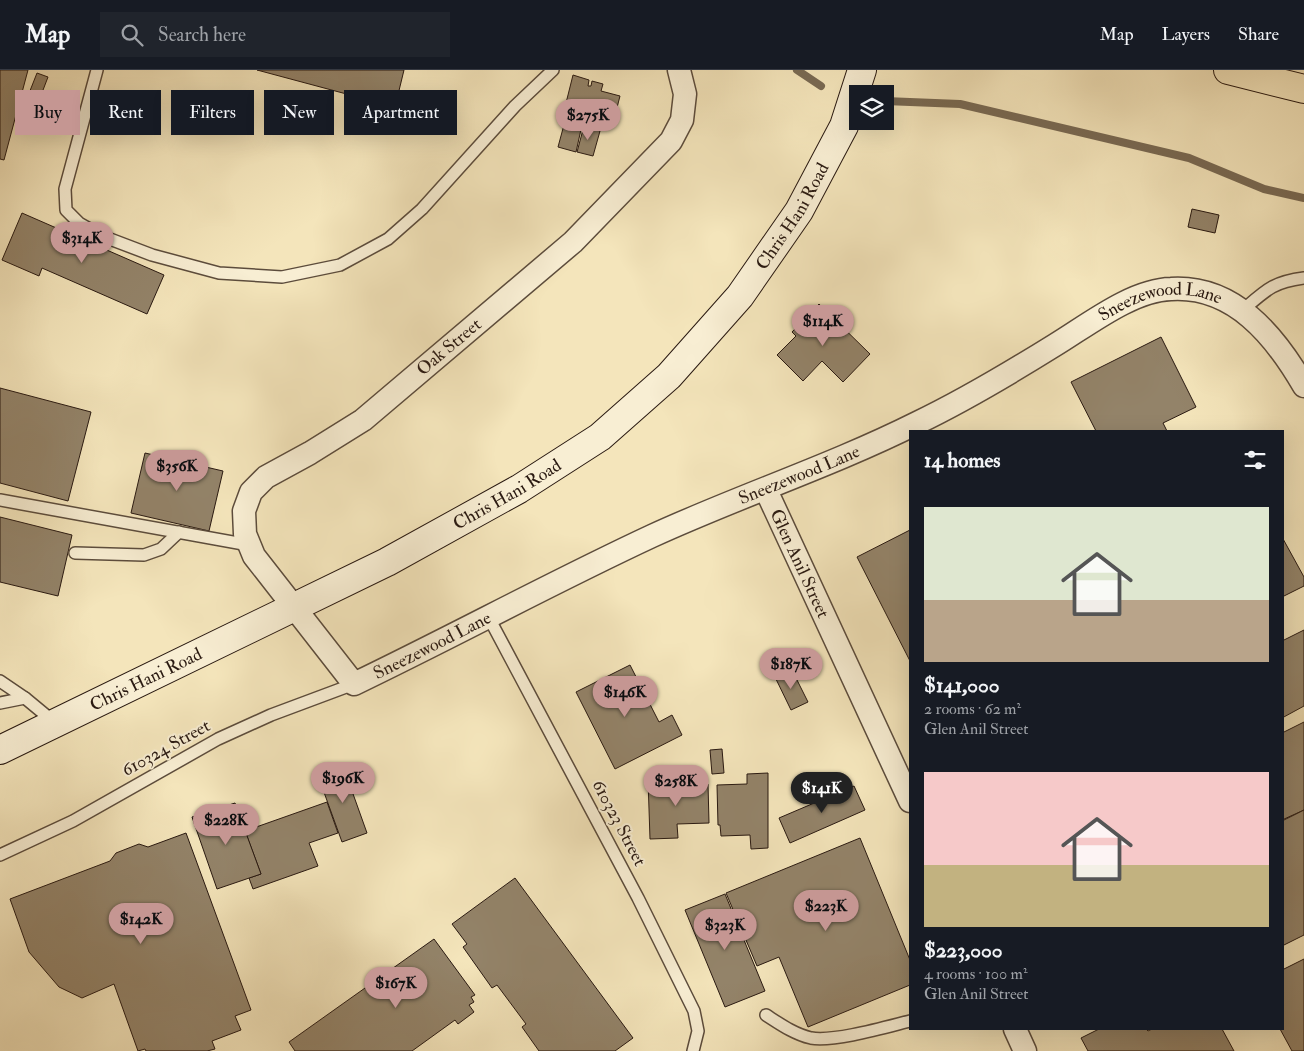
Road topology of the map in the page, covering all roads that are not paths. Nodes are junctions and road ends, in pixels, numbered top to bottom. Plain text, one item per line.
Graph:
1 (98, 70) edge
2 (553, 70) edge
3 (679, 70) edge
4 (862, 70) edge
5 (1228, 70) edge
6 (1304, 90) edge
7 (1304, 278) edge
8 (1243, 310) junction
9 (1304, 386) edge
10 (766, 490) junction
11 (0, 500) edge
12 (180, 532) junction
13 (249, 545) junction
14 (75, 553) dead end
15 (293, 606) junction
16 (489, 618) junction
17 (0, 681) edge
18 (354, 684) junction
19 (25, 698) junction
20 (0, 703) edge
21 (56, 724) junction
22 (0, 750) edge
23 (909, 799) edge
24 (0, 855) edge
25 (766, 1015) dead end
26 (909, 1021) edge
27 (1016, 1030) edge
28 (694, 1051) edge
29 (1026, 1051) edge

1 - 2 lane
3 - 13 street, Oak Street
4 - 15 street, Chris Hani Road
5 - 6 highway
7 - 8 lane
8 - 9 street, Sneezewood Lane
8 - 10 street, Sneezewood Lane
10 - 16 street, Sneezewood Lane
10 - 23 street, Glen Anil Street
11 - 12 lane
12 - 13 lane
12 - 14 lane
13 - 15 street, Oak Street
15 - 18 street, Sneezewood Lane
15 - 21 street, Chris Hani Road
16 - 18 street, Sneezewood Lane
16 - 28 lane, 610323 Street
17 - 19 lane
18 - 24 lane, 610324 Street
19 - 20 lane
19 - 21 lane
21 - 22 street, Chris Hani Road
25 - 26 lane
27 - 29 street

